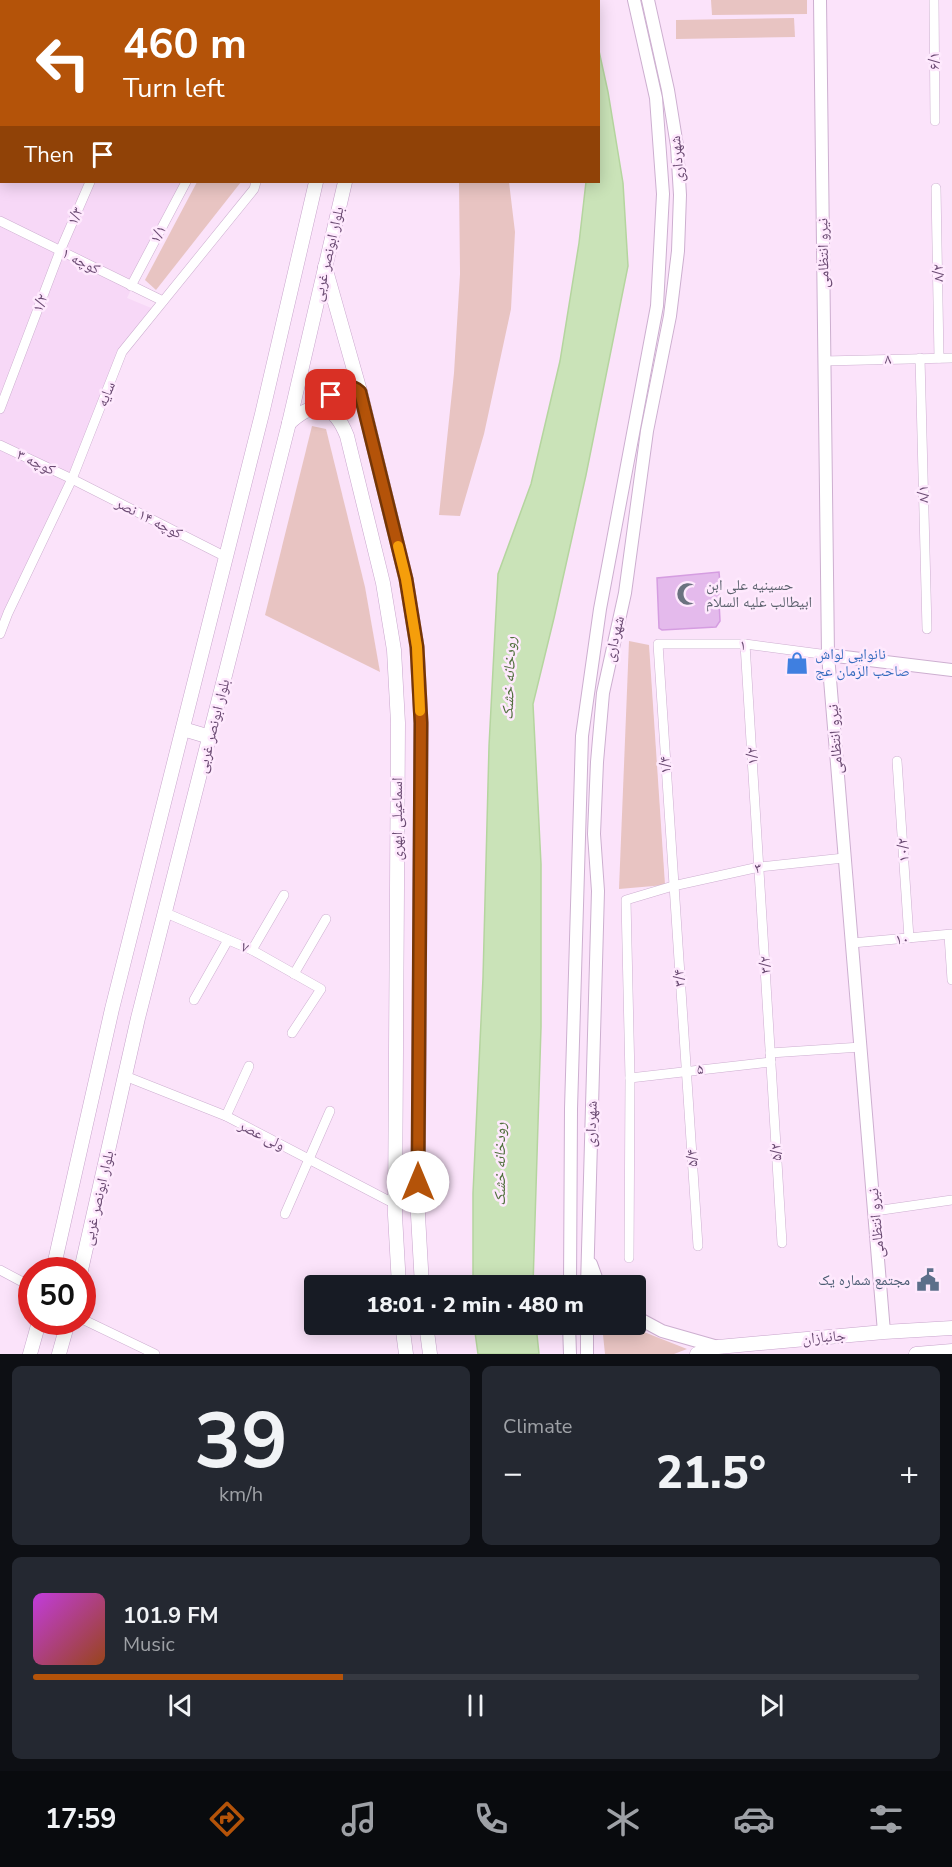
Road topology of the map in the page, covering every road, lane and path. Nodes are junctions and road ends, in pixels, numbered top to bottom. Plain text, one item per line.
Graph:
1 (634, 0) edge
2 (648, 0) edge
3 (820, 0) edge
4 (934, 0) edge
5 (935, 121) dead end
6 (90, 183) edge
7 (185, 183) edge
8 (256, 183) edge
9 (316, 183) edge
10 (345, 183) edge
11 (936, 188) dead end
12 (0, 221) edge
13 (60, 251) junction
14 (325, 266) junction
15 (131, 286) junction
16 (163, 301) junction
17 (920, 358) junction
18 (939, 358) junction
19 (952, 358) edge
20 (824, 361) junction
21 (360, 392) junction
22 (0, 409) edge
23 (332, 412) junction
24 (289, 423) junction
25 (0, 445) edge
26 (72, 479) junction
27 (226, 557) junction
28 (927, 629) dead end
29 (0, 634) edge
30 (657, 644) joint
31 (745, 644) junction
32 (828, 655) junction
33 (952, 670) edge
34 (183, 729) junction
35 (210, 736) junction
36 (897, 761) dead end
37 (844, 858) junction
38 (759, 867) junction
39 (674, 886) junction
40 (284, 895) dead end
41 (166, 912) junction
42 (326, 920) dead end
43 (950, 935) edge
44 (909, 938) junction
45 (228, 940) junction
46 (852, 943) junction
47 (252, 950) junction
48 (294, 974) junction
49 (952, 980) edge
50 (194, 1000) dead end
51 (292, 1033) dead end
52 (861, 1047) junction
53 (770, 1057) junction
54 (249, 1066) dead end
55 (686, 1071) junction
56 (125, 1076) junction
57 (630, 1078) junction
58 (330, 1112) dead end
59 (226, 1116) junction
60 (309, 1159) junction
61 (952, 1200) edge
62 (395, 1204) junction
63 (875, 1211) junction
64 (285, 1214) dead end
65 (782, 1243) dead end
66 (698, 1246) dead end
67 (587, 1254) junction
68 (56, 1257) edge
69 (84, 1257) edge
70 (629, 1258) dead end
71 (0, 1270) edge
72 (398, 1275) edge
73 (421, 1275) edge
74 (570, 1275) edge
75 (587, 1275) edge
76 (595, 1275) edge
77 (18, 1280) edge
78 (646, 1322) edge
79 (96, 1326) edge
80 (952, 1328) edge
81 (884, 1332) junction
82 (35, 1335) edge
83 (64, 1335) edge
84 (403, 1335) edge
85 (427, 1335) edge
86 (570, 1335) edge
87 (587, 1335) edge
88 (718, 1347) junction
89 (944, 1352) edge
90 (30, 1354) edge
91 (59, 1354) edge
92 (155, 1354) edge
93 (406, 1354) edge
94 (430, 1354) edge
95 (570, 1354) edge
96 (587, 1354) edge
97 (697, 1354) edge
98 (916, 1354) edge

1 - 74 street, شهرداری
2 - 67 street, شهرداری
3 - 20 street, نیرو انتظامی
4 - 5 street, ۶/۱
6 - 13 street, ۱/۳
7 - 15 street, ۱/۱
8 - 16 street, سایه
9 - 27 main road, بلوار ابونصر غربی
10 - 14 main road, بلوار ابونصر غربی
11 - 18 street, ۸/۲
12 - 13 street, کوچه ۱
13 - 15 street, کوچه ۱
13 - 22 street, ۱/۲
14 - 21 main road, اسماعیلی ابهری
14 - 24 main road, بلوار ابونصر غربی
15 - 16 street, کوچه ۱
16 - 26 street, سایه
17 - 18 street, ۸
17 - 20 street, ۸
17 - 28 street, ۸/۱
18 - 19 street, ۸
20 - 32 street, نیرو انتظامی
21 - 23 main road
21 - 73 main road, اسماعیلی ابهری
23 - 24 main road
23 - 62 main road, اسماعیلی ابهری
24 - 35 main road, بلوار ابونصر غربی
25 - 26 street, کوچه ۳
26 - 27 street, کوچه ۱۴ نصر
26 - 29 street, سایه
27 - 34 main road, بلوار ابونصر غربی
30 - 31 street, ۱
30 - 39 street, ۱/۴
31 - 32 street, ۱
31 - 38 street, ۱/۲
32 - 33 street
32 - 37 street, نیرو انتظامی
34 - 35 main road
34 - 68 main road, بلوار ابونصر غربی
35 - 41 main road, بلوار ابونصر غربی
36 - 44 street, ۱۰/۲
37 - 38 street, ۳
37 - 46 street, نیرو انتظامی
38 - 39 street, ۳
38 - 53 street, ۳/۲
39 - 55 street, ۳/۴
39 - 57 street, ۳
40 - 47 street
41 - 45 street, ۷
41 - 56 main road, بلوار ابونصر غربی
42 - 48 street
43 - 44 street, ۱۰
43 - 49 street
44 - 46 street, ۱۰
45 - 47 street, ۷
45 - 50 street
46 - 52 street, نیرو انتظامی
47 - 48 street, ۷
48 - 51 street, ۷
52 - 53 street, ۵
52 - 63 street, نیرو انتظامی
53 - 55 street, ۵
53 - 65 street, ۵/۲
54 - 59 street
55 - 57 street, ۵
55 - 66 street, ۵/۴
56 - 59 street, ولی عصر
56 - 69 main road, بلوار ابونصر غربی
57 - 70 street
58 - 60 street
59 - 60 street, ولی عصر
60 - 62 street, ولی عصر
60 - 64 street
61 - 63 street
62 - 72 main road, اسماعیلی ابهری
63 - 81 street, نیرو انتظامی
67 - 75 street, شهرداری
67 - 76 street
71 - 77 street
78 - 88 street
79 - 92 street
80 - 81 main road, جانبازان
81 - 88 main road, جانبازان
82 - 90 main road
83 - 91 main road
84 - 93 main road
85 - 94 main road
86 - 95 street
87 - 96 street
88 - 97 main road, جانبازان
89 - 98 main road

